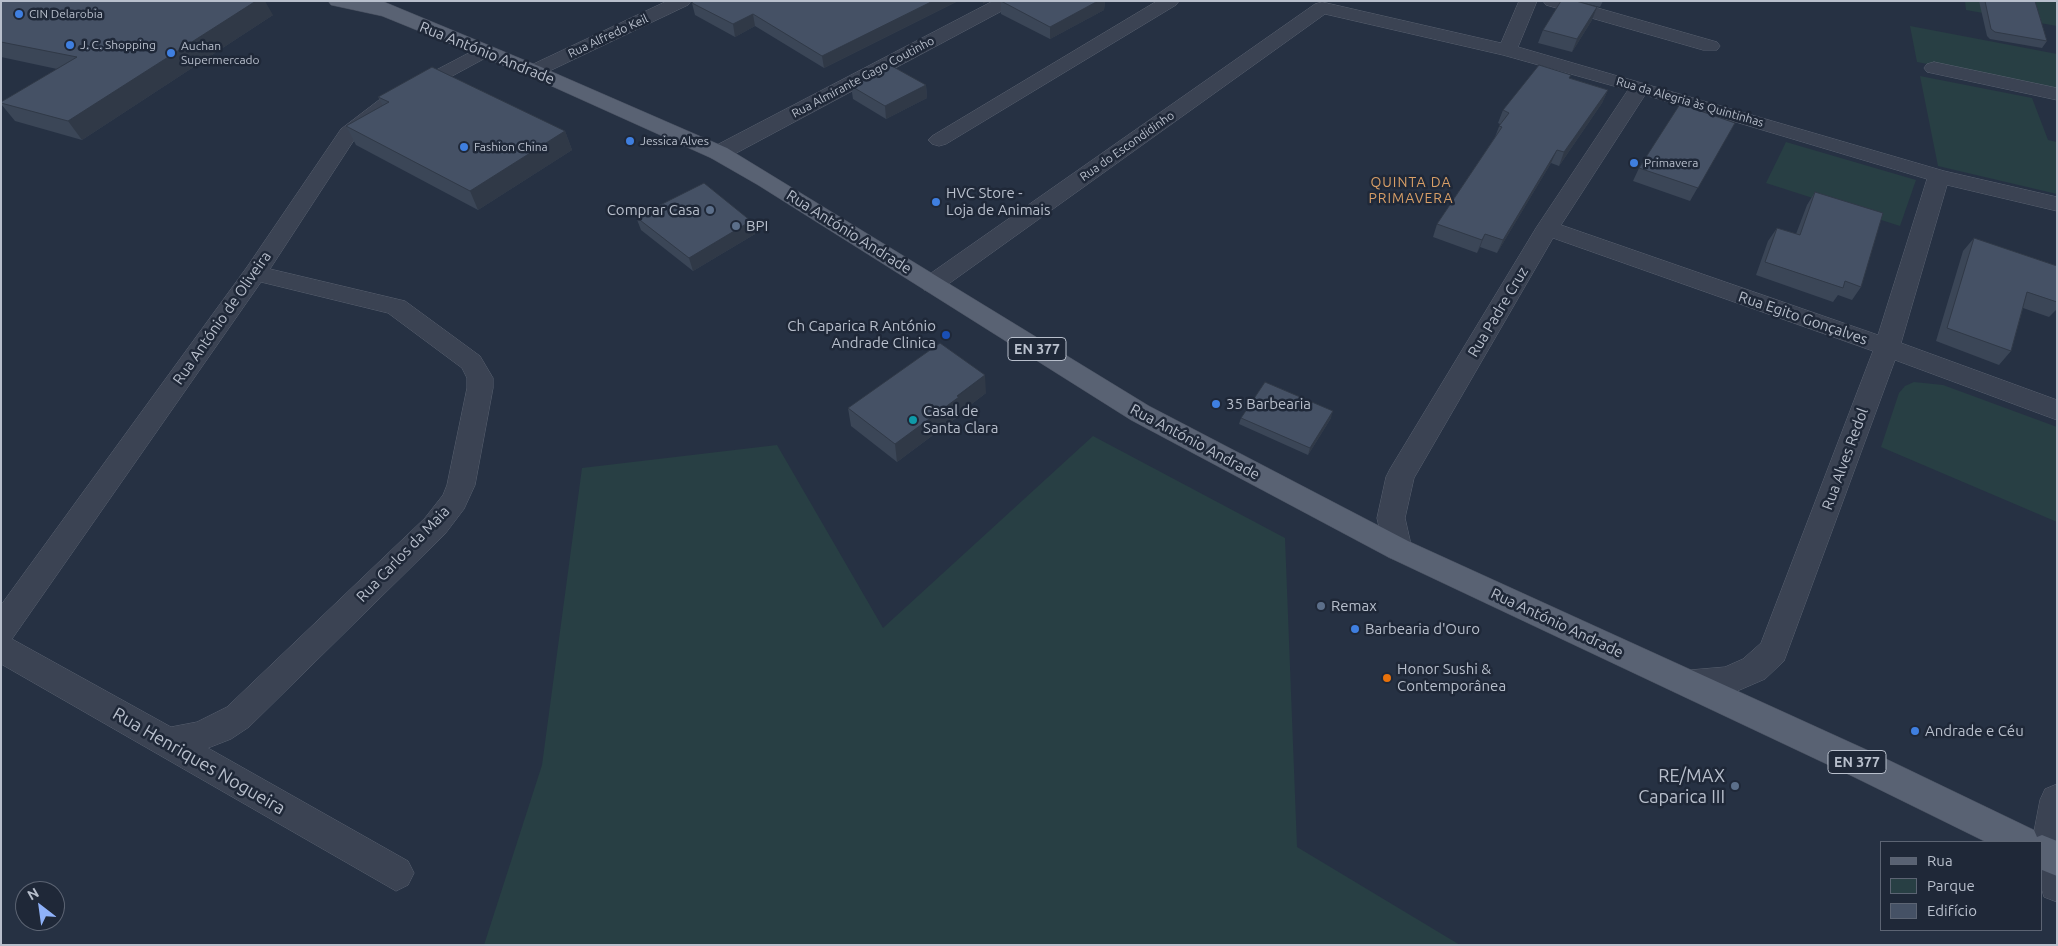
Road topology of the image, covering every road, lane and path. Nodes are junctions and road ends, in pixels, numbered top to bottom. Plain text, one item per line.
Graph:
1 (337, 1) edge
2 (682, 1) edge
3 (1007, 1) edge
4 (1170, 1) edge
5 (1528, 1) edge
6 (1552, 1) edge
7 (377, 6) edge
8 (1322, 8) joint
9 (1710, 46) dead end
10 (1507, 50) junction
11 (484, 51) junction
12 (1934, 68) dead end
13 (534, 71) junction
14 (1640, 87) junction
15 (2057, 94) edge
16 (939, 140) dead end
17 (719, 153) junction
18 (1938, 176) junction
19 (2057, 204) edge
20 (1547, 228) junction
21 (255, 273) junction
22 (932, 284) junction
23 (1887, 347) junction
24 (2057, 410) edge
25 (1398, 550) junction
26 (1, 630) edge
27 (1, 648) edge
28 (1690, 684) junction
29 (168, 743) junction
30 (2057, 800) edge
31 (2014, 841) edge
32 (2045, 858) edge
33 (396, 873) dead end

1 - 7 main road, Rua António Andrade / EN 377
2 - 13 street, Rua Alfredo Keil
3 - 17 street, Rua Almirante Gago Coutinho
4 - 16 street
5 - 10 street
6 - 9 street
7 - 11 main road, Rua António Andrade / EN 377
8 - 10 street, Rua da Alegria às Quintinhas
8 - 22 street, Rua do Escondidinho
10 - 14 street, Rua da Alegria às Quintinhas
11 - 13 main road, Rua António Andrade / EN 377
11 - 21 street, Rua António de Oliveira
12 - 15 street
13 - 17 main road, Rua António Andrade / EN 377
14 - 18 street, Rua da Alegria às Quintinhas
14 - 20 street, Rua Padre Cruz
17 - 22 main road, Rua António Andrade / EN 377
18 - 19 street, Rua da Alegria às Quintinhas
18 - 23 street, Rua Alves Redol
20 - 23 street, Rua Egito Gonçalves
20 - 25 street, Rua Padre Cruz
21 - 26 street, Rua António de Oliveira
21 - 29 street, Rua Carlos da Maia
22 - 25 main road, Rua António Andrade / EN 377
23 - 24 street, Rua Egito Gonçalves
23 - 28 street, Rua Alves Redol
25 - 28 main road, Rua António Andrade / EN 377
27 - 29 street, Rua Henriques Nogueira
28 - 31 main road, Rua António Andrade / EN 377
29 - 33 street, Rua Henriques Nogueira
30 - 32 street

